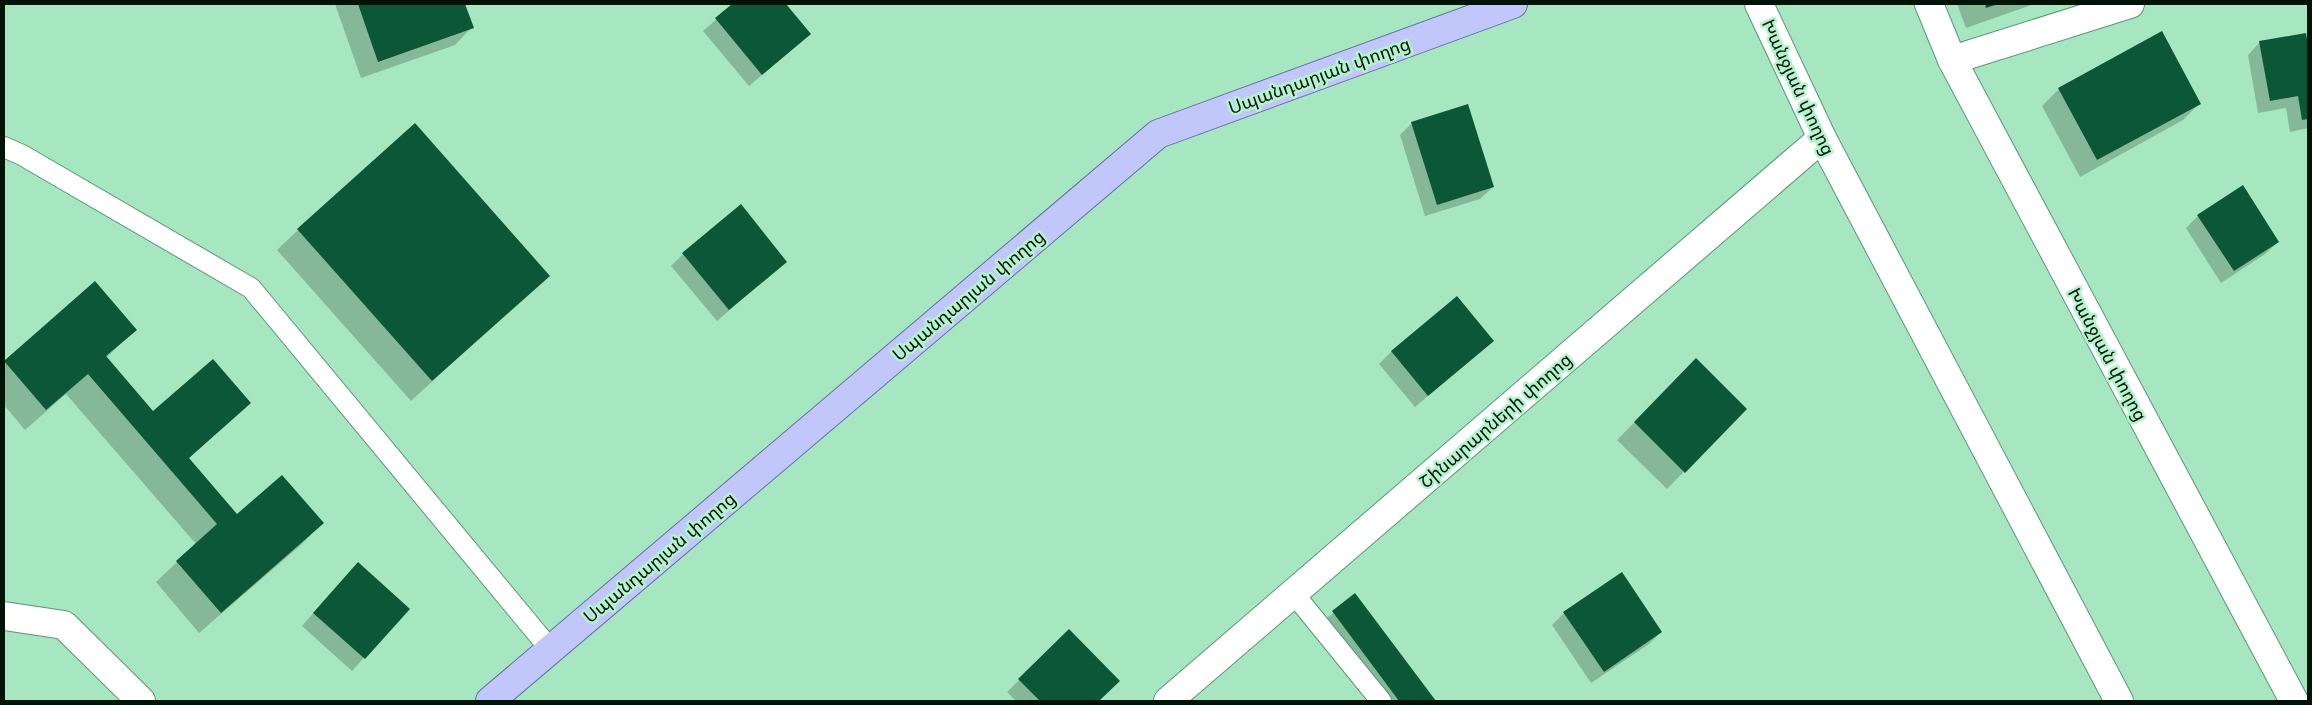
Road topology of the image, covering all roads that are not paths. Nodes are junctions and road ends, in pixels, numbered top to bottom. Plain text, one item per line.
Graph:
1 (1513, 4) edge
2 (1759, 4) edge
3 (1930, 4) edge
4 (2130, 4) edge
5 (1952, 60) junction
6 (1822, 138) junction
7 (4, 147) edge
8 (1294, 594) junction
9 (4, 616) edge
10 (550, 649) junction
11 (141, 701) edge
12 (490, 701) edge
13 (1168, 701) edge
14 (1380, 701) edge
15 (2119, 701) edge
16 (2294, 701) edge

1 - 10 main road, Սպանդարյան փողոց
2 - 6 street, Խանջյան փողոց
3 - 5 street, Խանջյան փողոց
4 - 5 street
5 - 16 street, Խանջյան փողոց
6 - 8 street, Շինարարների փողոց
6 - 15 street, Խանջյան փողոց
7 - 10 lane
8 - 13 street, Շինարարների փողոց
8 - 14 lane
9 - 11 street
10 - 12 main road, Սպանդարյան փողոց

